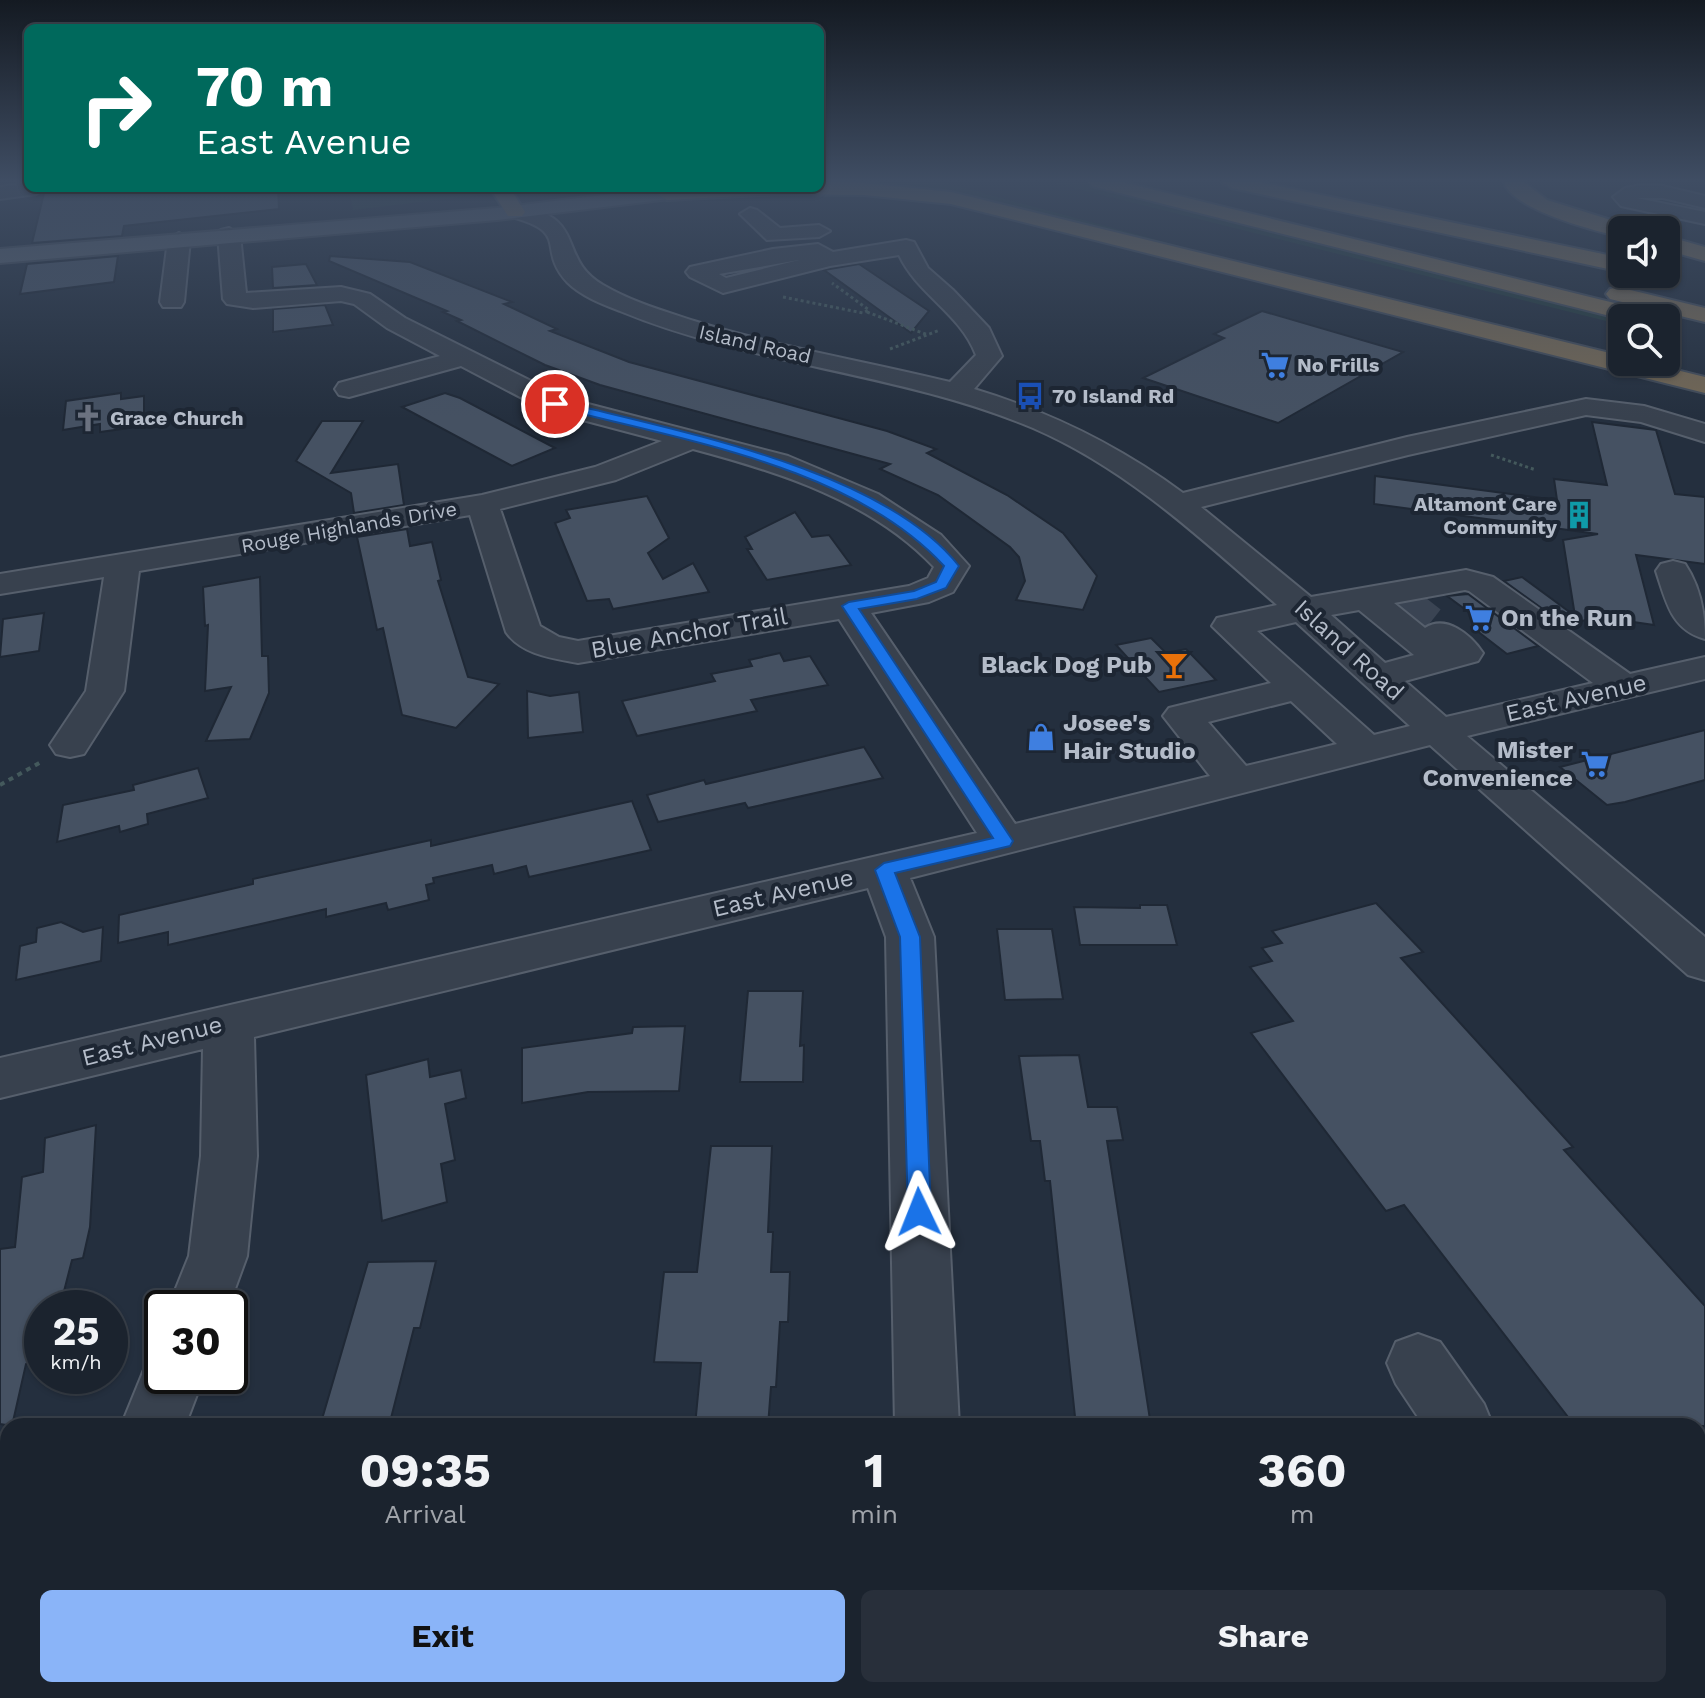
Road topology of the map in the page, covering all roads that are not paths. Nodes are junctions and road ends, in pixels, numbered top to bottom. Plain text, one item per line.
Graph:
1 (177, 261) edge
2 (231, 261) edge
3 (558, 261) edge
4 (566, 261) edge
5 (855, 261) edge
6 (913, 261) edge
7 (1206, 261) edge
8 (1296, 261) edge
9 (1418, 261) edge
10 (1485, 261) edge
11 (567, 265) junction
12 (1680, 265) edge
13 (827, 269) road end
14 (1705, 270) edge
15 (172, 302) dead end
16 (1608, 309) edge
17 (1705, 315) edge
18 (1680, 326) edge
19 (1705, 332) edge
20 (1608, 340) edge
21 (462, 358) junction
22 (1680, 359) edge
23 (1705, 365) edge
24 (1705, 385) edge
25 (349, 389) dead end
26 (957, 391) junction
27 (1705, 433) edge
28 (690, 440) junction
29 (1179, 503) junction
30 (482, 504) junction
31 (123, 565) junction
32 (1673, 571) dead end
33 (0, 584) edge
34 (1395, 597) junction
35 (849, 606) junction
36 (1305, 609) junction
37 (1705, 628) edge
38 (1705, 668) edge
39 (1379, 676) junction
40 (1623, 687) junction
41 (1299, 688) junction
42 (1437, 731) junction
43 (70, 745) road end
44 (1366, 749) junction
45 (1237, 782) junction
46 (1004, 841) junction
47 (884, 870) junction
48 (1705, 963) edge
49 (228, 1023) junction
50 (0, 1078) edge
51 (205, 1290) edge
52 (1418, 1363) dead end
53 (165, 1394) edge
54 (156, 1418) edge
55 (927, 1418) edge
56 (1456, 1418) edge

1 - 15 street
2 - 21 street, Blue Anchor Trail
3 - 11 street, Island Road
4 - 11 street, Island Road
5 - 13 street
6 - 26 street
7 - 24 highway
8 - 20 highway
9 - 16 highway
10 - 17 highway
11 - 26 street, Island Road
12 - 14 highway
18 - 19 highway
21 - 25 street
21 - 28 street, Blue Anchor Trail
22 - 23 highway
26 - 29 street, Island Road
27 - 29 street
28 - 30 street, Rouge Highlands Drive
28 - 35 street, Blue Anchor Trail
29 - 36 street, Island Road
30 - 31 street, Rouge Highlands Drive
30 - 35 street, Blue Anchor Trail
31 - 33 street, Rouge Highlands Drive
31 - 43 street
32 - 37 street
34 - 36 street
34 - 39 street
34 - 40 street
35 - 46 street
36 - 39 street, Island Road
36 - 41 street
38 - 40 street, East Avenue
39 - 42 street, Island Road
40 - 42 street, East Avenue
41 - 44 street
41 - 45 street
42 - 44 street, East Avenue
42 - 48 street, Island Road
44 - 45 street, East Avenue
45 - 46 street, East Avenue
46 - 47 street, East Avenue
47 - 49 street, East Avenue
47 - 55 street
49 - 50 street, East Avenue
49 - 51 street
52 - 56 street
53 - 54 street

